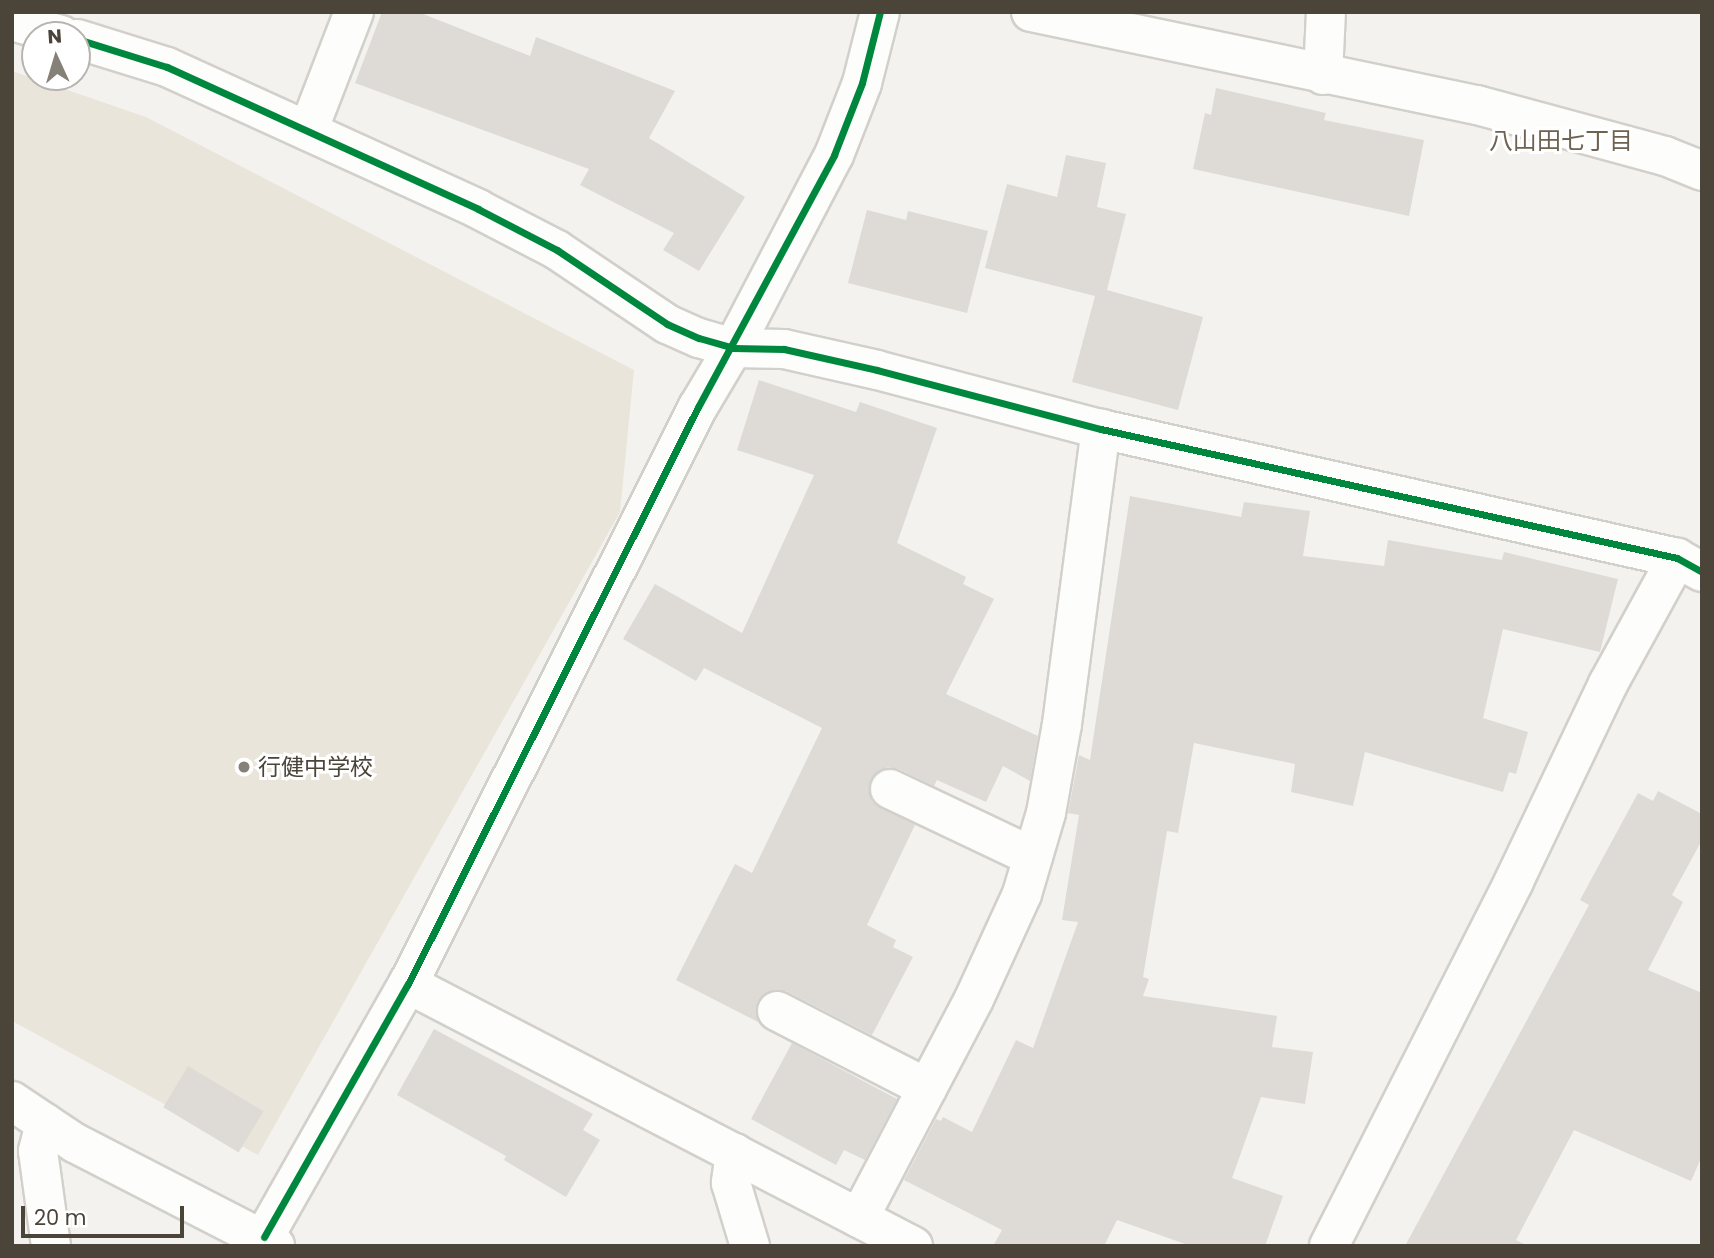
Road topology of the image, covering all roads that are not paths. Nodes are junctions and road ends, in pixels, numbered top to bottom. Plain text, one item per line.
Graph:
1 (354, 12) edge
2 (880, 12) edge
3 (1031, 12) edge
4 (1326, 12) edge
5 (91, 43) edge
6 (1323, 75) junction
7 (308, 131) junction
8 (1702, 171) edge
9 (733, 348) junction
10 (1101, 429) junction
11 (1689, 565) edge
12 (890, 789) dead end
13 (1033, 857) junction
14 (408, 984) junction
15 (778, 1011) dead end
16 (927, 1088) junction
17 (12, 1101) edge
18 (45, 1123) junction
19 (735, 1153) junction
20 (859, 1217) junction
21 (270, 1242) edge
22 (51, 1246) edge
23 (750, 1246) edge
24 (913, 1246) edge
25 (1329, 1246) edge

1 - 7 street
2 - 9 street
3 - 6 street
4 - 6 street
5 - 7 street
6 - 8 street
7 - 9 street
9 - 10 street
9 - 14 street
10 - 11 street
10 - 13 street
11 - 25 street
12 - 13 street
13 - 16 street
14 - 19 street
14 - 21 street
15 - 16 street
16 - 20 street
17 - 18 street
18 - 21 street
18 - 22 street
19 - 20 street
19 - 23 street
20 - 24 street

